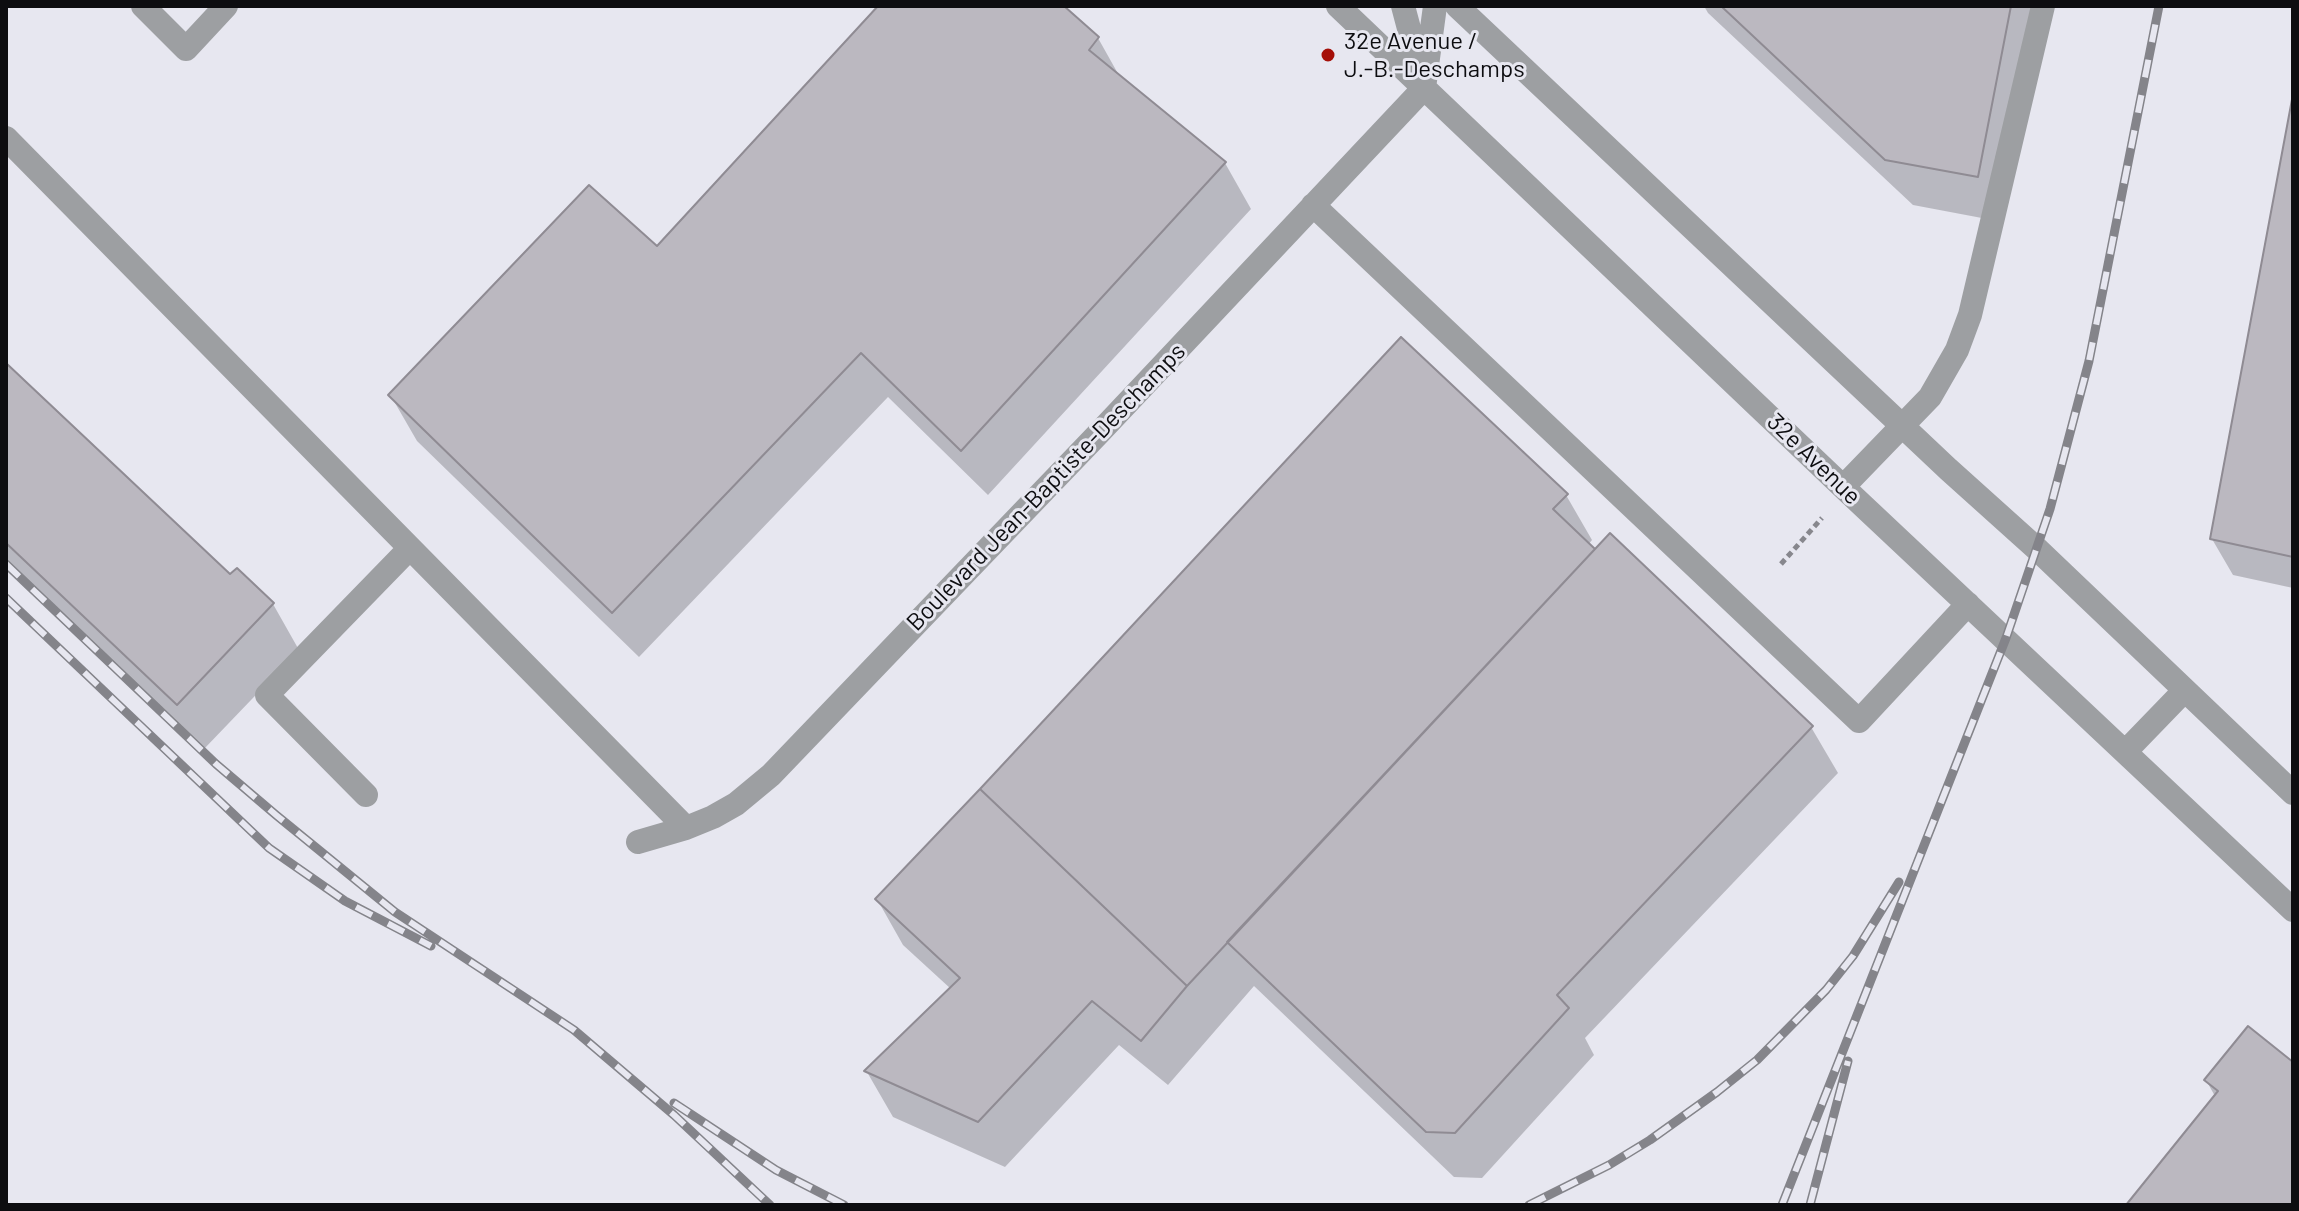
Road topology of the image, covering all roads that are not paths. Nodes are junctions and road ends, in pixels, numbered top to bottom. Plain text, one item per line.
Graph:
1 (143, 6) edge
2 (226, 6) edge
3 (1338, 6) edge
4 (1403, 6) edge
5 (1435, 6) edge
6 (1457, 6) edge
7 (2043, 6) edge
8 (1424, 88) junction
9 (6, 138) edge
10 (1313, 205) junction
11 (1902, 425) junction
12 (1843, 487) junction
13 (409, 549) junction
14 (1968, 604) junction
15 (2184, 691) junction
16 (2125, 752) junction
17 (2293, 793) edge
18 (366, 795) dead end
19 (686, 828) junction
20 (638, 842) dead end
21 (2293, 910) edge

1 - 2 street
3 - 8 street, 32e Avenue
4 - 8 street
5 - 8 street
6 - 11 street
7 - 11 street
8 - 10 street, Boulevard Jean-Baptiste-Deschamps
8 - 12 street, 32e Avenue
9 - 13 street
10 - 14 street
10 - 19 street, Boulevard Jean-Baptiste-Deschamps
11 - 12 street
11 - 15 street
12 - 14 street, 32e Avenue
13 - 18 street
13 - 19 street
14 - 16 street, 32e Avenue
15 - 16 street
15 - 17 street
16 - 21 street, 32e Avenue
19 - 20 street, Boulevard Jean-Baptiste-Deschamps

